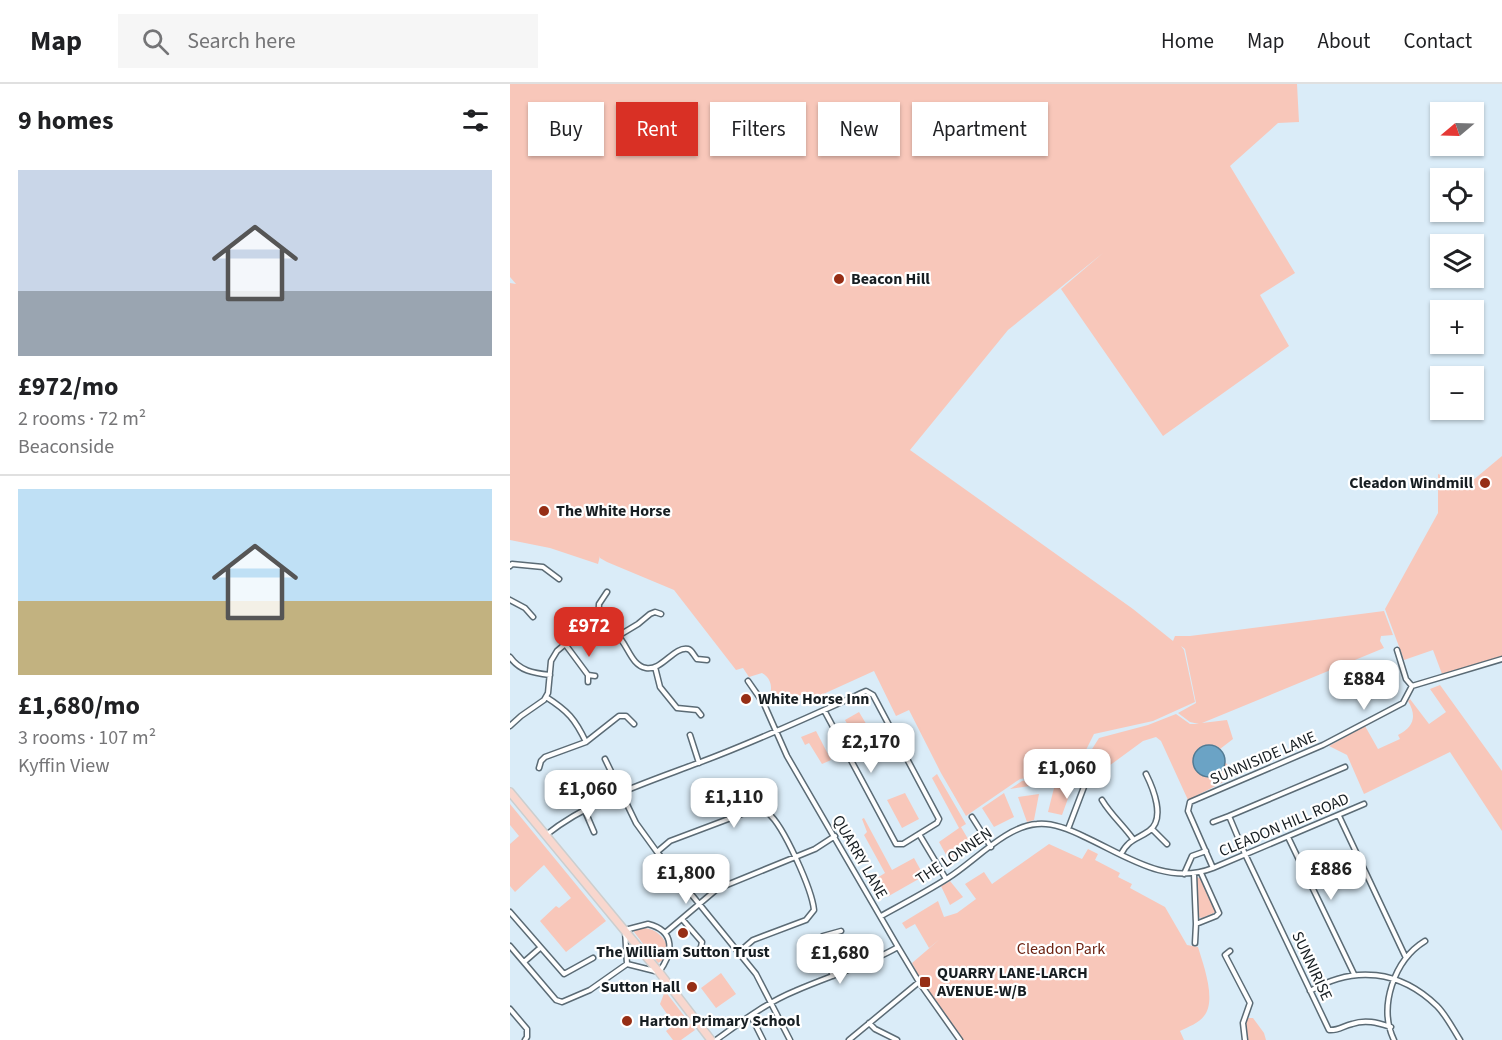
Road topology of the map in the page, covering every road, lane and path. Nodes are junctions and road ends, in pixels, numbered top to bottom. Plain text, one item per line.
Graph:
1 (511, 565) edge
2 (559, 579) dead end
3 (607, 592) dead end
4 (510, 600) edge
5 (661, 614) dead end
6 (533, 617) dead end
7 (598, 624) junction
8 (618, 636) junction
9 (565, 644) junction
10 (1397, 650) dead end
11 (510, 657) edge
12 (1502, 659) edge
13 (707, 660) dead end
14 (655, 667) junction
15 (549, 675) junction
16 (588, 675) junction
17 (595, 676) dead end
18 (748, 681) dead end
19 (588, 682) dead end
20 (1412, 686) junction
21 (546, 697) junction
22 (824, 710) junction
23 (700, 715) dead end
24 (634, 724) dead end
25 (510, 726) edge
26 (777, 732) junction
27 (690, 735) dead end
28 (586, 742) junction
29 (605, 759) dead end
30 (699, 763) junction
31 (1345, 767) dead end
32 (539, 768) dead end
33 (1146, 774) dead end
34 (1087, 779) dead end
35 (510, 792) edge
36 (621, 793) junction
37 (1102, 800) dead end
38 (1365, 804) dead end
39 (585, 811) junction
40 (1229, 816) junction
41 (1339, 816) junction
42 (972, 817) dead end
43 (1213, 822) dead end
44 (1068, 829) junction
45 (1152, 829) junction
46 (594, 832) dead end
47 (919, 834) junction
48 (546, 835) junction
49 (834, 836) junction
50 (1288, 837) junction
51 (1133, 839) junction
52 (1167, 844) dead end
53 (991, 847) junction
54 (1206, 850) junction
55 (657, 852) junction
56 (1121, 854) junction
57 (1245, 854) junction
58 (796, 858) junction
59 (1213, 868) junction
60 (1201, 873) junction
61 (1184, 874) junction
62 (1194, 874) junction
63 (946, 879) junction
64 (699, 905) junction
65 (510, 912) edge
66 (881, 916) junction
67 (682, 919) junction
68 (1196, 924) junction
69 (625, 930) junction
70 (841, 931) dead end
71 (665, 933) junction
72 (1425, 941) dead end
73 (1195, 943) dead end
74 (510, 946) edge
75 (898, 947) junction
76 (540, 948) junction
77 (1230, 951) dead end
78 (697, 952) dead end
79 (738, 952) junction
80 (593, 958) dead end
81 (1406, 958) junction
82 (524, 962) junction
83 (627, 964) junction
84 (659, 972) junction
85 (1354, 974) junction
86 (833, 976) junction
87 (1394, 980) junction
88 (919, 982) junction
89 (1311, 991) junction
90 (771, 1003) junction
91 (510, 1009) edge
92 (751, 1016) junction
93 (869, 1023) junction
94 (1391, 1027) junction
95 (525, 1040) edge
96 (711, 1040) edge
97 (716, 1040) edge
98 (763, 1040) edge
99 (790, 1040) edge
100 (849, 1040) edge
101 (897, 1040) edge
102 (960, 1040) edge
103 (1245, 1040) edge
104 (1394, 1040) edge
105 (1460, 1040) edge

1 - 2 street
3 - 7 street
4 - 6 street
5 - 8 street
7 - 8 street
7 - 9 street
8 - 14 street
9 - 15 street
9 - 16 street
10 - 20 street
11 - 15 street
12 - 20 street
13 - 14 street
14 - 23 street
15 - 21 street
16 - 17 street
16 - 19 street
18 - 26 street, QUARRY LANE
20 - 54 street, SUNNISIDE LANE
21 - 25 street
21 - 28 street
22 - 26 street
22 - 47 street
22 - 47 street
24 - 28 street
26 - 30 street
26 - 49 street, QUARRY LANE
27 - 30 street
28 - 32 street
29 - 36 street
30 - 36 street
31 - 40 street
33 - 45 street
34 - 44 street
35 - 48 main road
36 - 39 street
36 - 55 street
37 - 51 street
38 - 41 street, CLEADON HILL ROAD
39 - 46 street
39 - 48 street
40 - 43 street
40 - 57 street, SUNNIRISE
41 - 50 street, CLEADON HILL ROAD
41 - 81 street
42 - 53 street
44 - 53 street, THE LONNEN
44 - 56 street, THE LONNEN
45 - 51 street
45 - 52 street
47 - 63 street
48 - 69 main road
49 - 58 street
49 - 66 street, QUARRY LANE
50 - 57 street, CLEADON HILL ROAD
50 - 85 street
51 - 56 street
53 - 63 street, THE LONNEN
54 - 59 street, SUNNISIDE LANE
54 - 61 street
55 - 58 street
55 - 64 street
56 - 61 street, THE LONNEN
57 - 59 street, CLEADON HILL ROAD
57 - 89 street, SUNNIRISE
58 - 64 street
58 - 79 street
59 - 60 street, THE LONNEN
60 - 62 street, THE LONNEN
60 - 68 street
61 - 62 street, THE LONNEN
62 - 68 street
63 - 66 street, THE LONNEN
64 - 67 street
64 - 79 street
65 - 76 street
66 - 75 street, QUARRY LANE
67 - 71 street
67 - 78 street
68 - 73 street
69 - 71 street
69 - 83 street
69 - 84 main road
70 - 86 street
71 - 84 street
72 - 81 street
74 - 82 street
75 - 86 street
75 - 88 street, QUARRY LANE
76 - 80 street
76 - 82 street
77 - 103 street
79 - 90 street
81 - 87 street
82 - 83 street
83 - 84 street
84 - 96 main road
85 - 87 street
85 - 89 street
86 - 90 street
87 - 94 street
87 - 105 street
88 - 93 street
88 - 102 street, QUARRY LANE
89 - 94 street, SUNNIRISE
90 - 92 street
90 - 99 street
91 - 95 street
92 - 97 street
92 - 98 street
93 - 100 street
93 - 101 street
94 - 104 street

